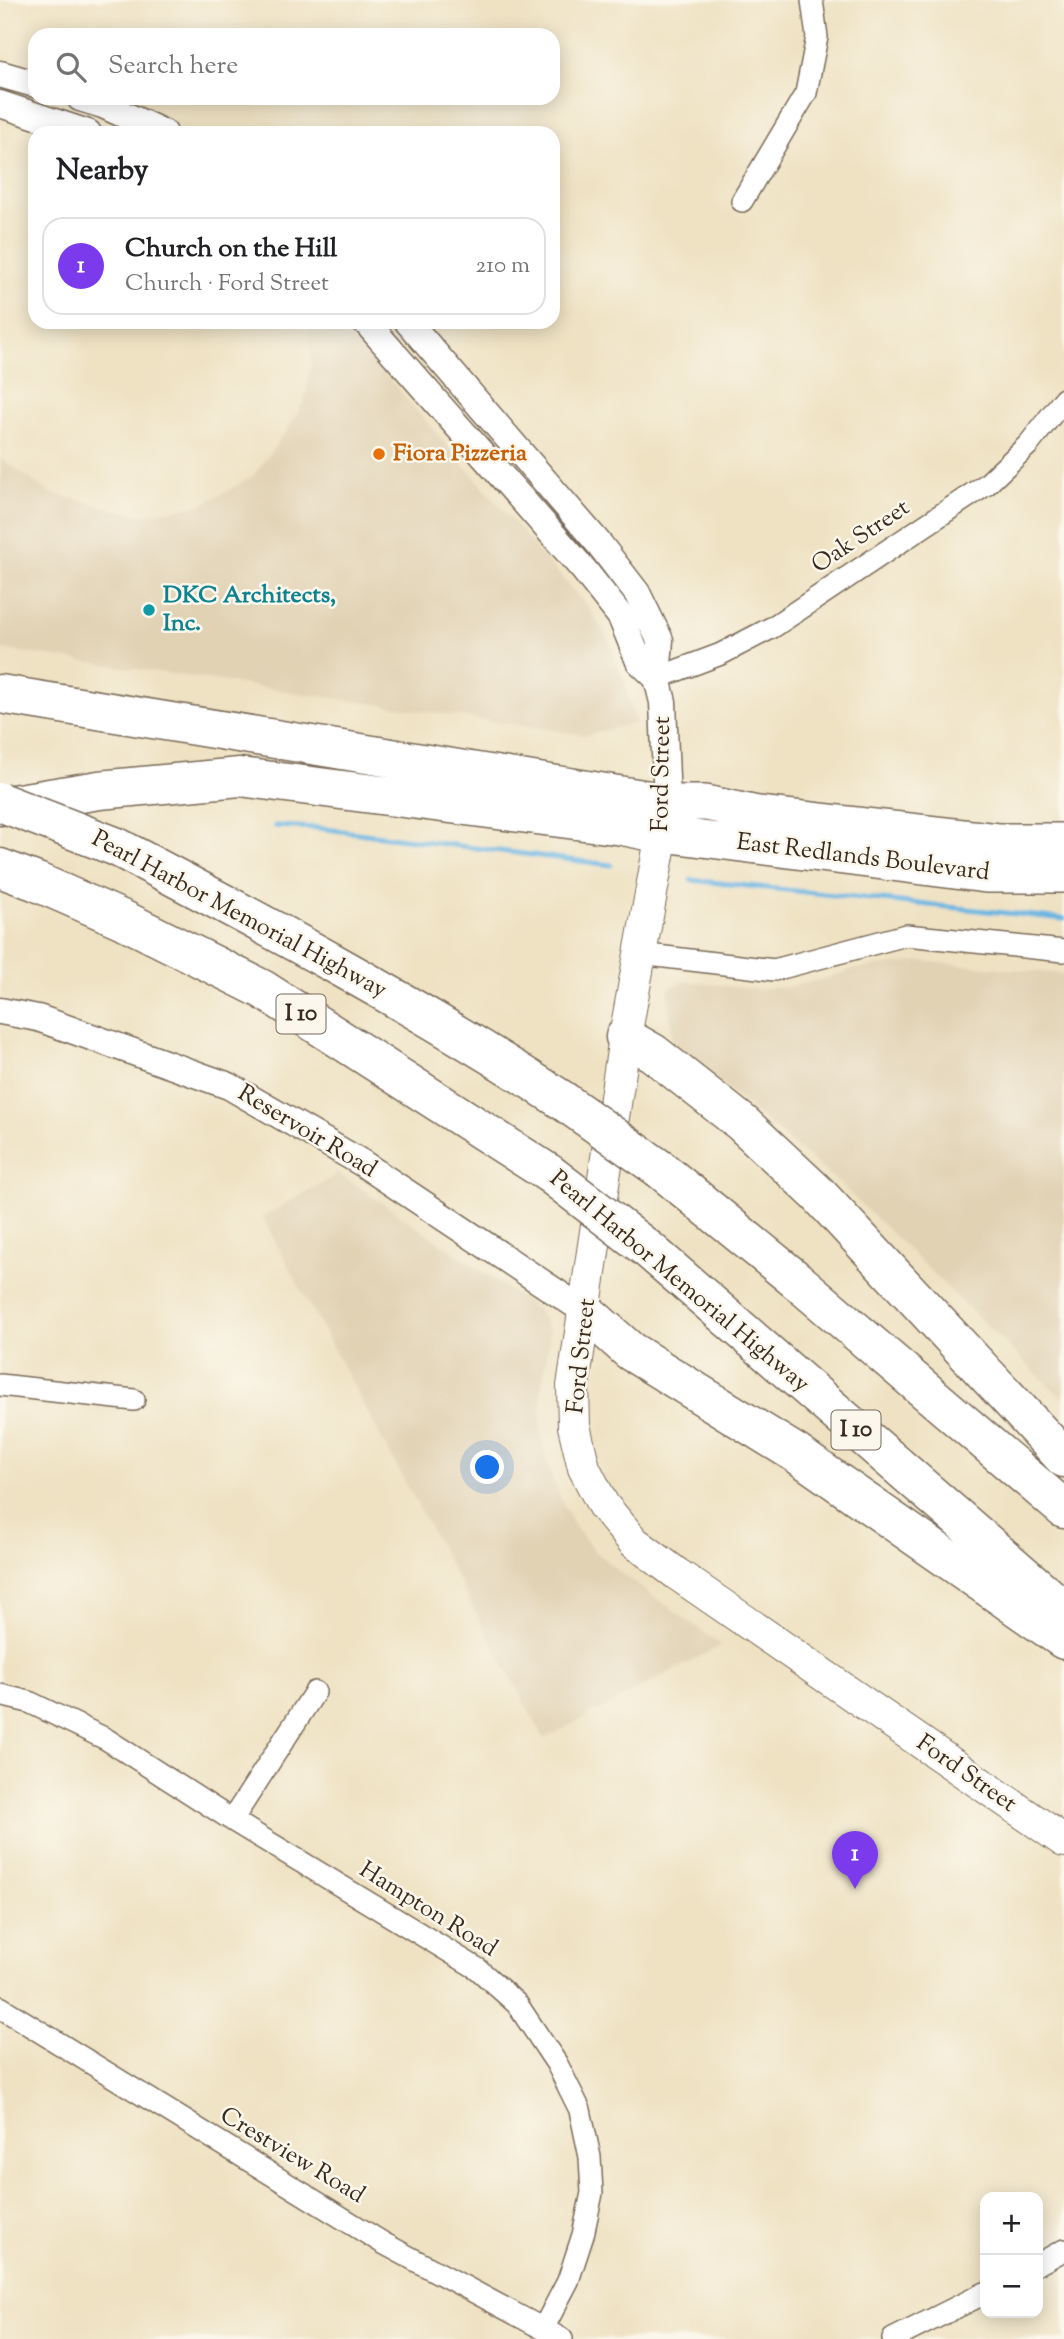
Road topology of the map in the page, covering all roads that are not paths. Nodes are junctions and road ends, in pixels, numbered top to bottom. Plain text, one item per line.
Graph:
1 (812, 0) edge
2 (0, 74) edge
3 (28, 82) edge
4 (0, 104) edge
5 (103, 105) edge
6 (67, 126) edge
7 (149, 126) edge
8 (743, 201) dead end
9 (373, 329) edge
10 (414, 329) edge
11 (394, 352) junction
12 (1064, 399) edge
13 (480, 408) junction
14 (657, 678) junction
15 (0, 694) edge
16 (0, 804) edge
17 (665, 819) junction
18 (1064, 841) edge
19 (0, 868) edge
20 (1064, 875) edge
21 (1064, 951) edge
22 (640, 954) junction
23 (0, 1011) edge
24 (625, 1037) junction
25 (586, 1312) junction
26 (0, 1385) edge
27 (134, 1400) dead end
28 (1064, 1458) edge
29 (1064, 1509) edge
30 (1064, 1610) edge
31 (1064, 1640) edge
32 (315, 1692) dead end
33 (0, 1695) edge
34 (232, 1820) junction
35 (1064, 1841) edge
36 (0, 2007) edge
37 (1064, 2250) edge
38 (1043, 2261) edge
39 (980, 2296) edge
40 (543, 2329) junction
41 (562, 2339) edge
42 (893, 2339) edge

1 - 8 street
2 - 3 street
4 - 6 street
5 - 7 street
9 - 11 street, Ford Street
10 - 13 street, Ford Street
11 - 13 street
11 - 14 street, Ford Street
12 - 14 street, Oak Street
13 - 14 street, Ford Street
14 - 17 street, Ford Street
15 - 17 highway
16 - 17 highway
16 - 29 highway, Pearl Harbor Memorial Highway / I 10, bridge
17 - 18 main road, East Redlands Boulevard
17 - 20 main road, East Redlands Boulevard
17 - 22 main road, Ford Street
19 - 30 highway, Pearl Harbor Memorial Highway / I 10, bridge
21 - 22 street
22 - 24 main road, Ford Street
23 - 25 street, Reservoir Road
24 - 25 main road, Ford Street
24 - 28 highway
25 - 31 highway
25 - 35 main road, Ford Street
26 - 27 street
32 - 34 street
33 - 34 street, Hampton Road
34 - 40 street, Hampton Road
36 - 40 street, Crestview Road
37 - 38 street
39 - 42 street
40 - 41 street, Crestview Road

